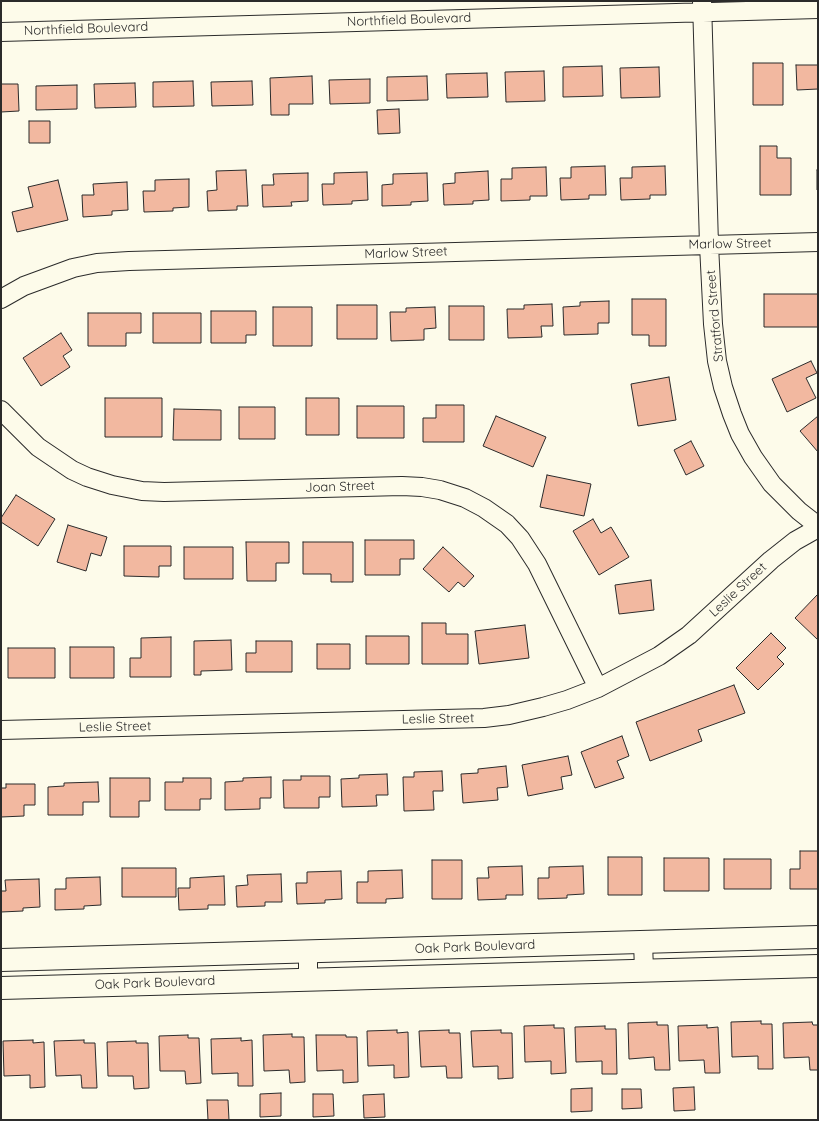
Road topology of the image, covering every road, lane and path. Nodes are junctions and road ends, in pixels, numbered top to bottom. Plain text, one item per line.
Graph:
1 (702, 7) edge
2 (818, 9) edge
3 (1, 32) edge
4 (818, 242) edge
5 (709, 245) junction
6 (1, 299) edge
7 (1, 410) edge
8 (818, 527) edge
9 (598, 688) junction
10 (1, 730) edge
11 (818, 938) edge
12 (643, 942) junction
13 (308, 952) junction
14 (1, 960) edge
15 (818, 966) edge
16 (644, 970) junction
17 (308, 979) junction
18 (1, 988) edge

1 - 2 street, Northfield Boulevard
1 - 3 street, Northfield Boulevard
1 - 5 street, Stratford Street
4 - 5 street, Marlow Street
5 - 6 street, Marlow Street
5 - 8 street, Stratford Street
7 - 9 street, Joan Street
8 - 9 street, Leslie Street
9 - 10 street, Leslie Street
11 - 12 street, Oak Park Boulevard
12 - 13 street, Oak Park Boulevard
12 - 16 street
13 - 14 street, Oak Park Boulevard
13 - 17 street
15 - 16 street, Oak Park Boulevard
16 - 17 street, Oak Park Boulevard
17 - 18 street, Oak Park Boulevard

